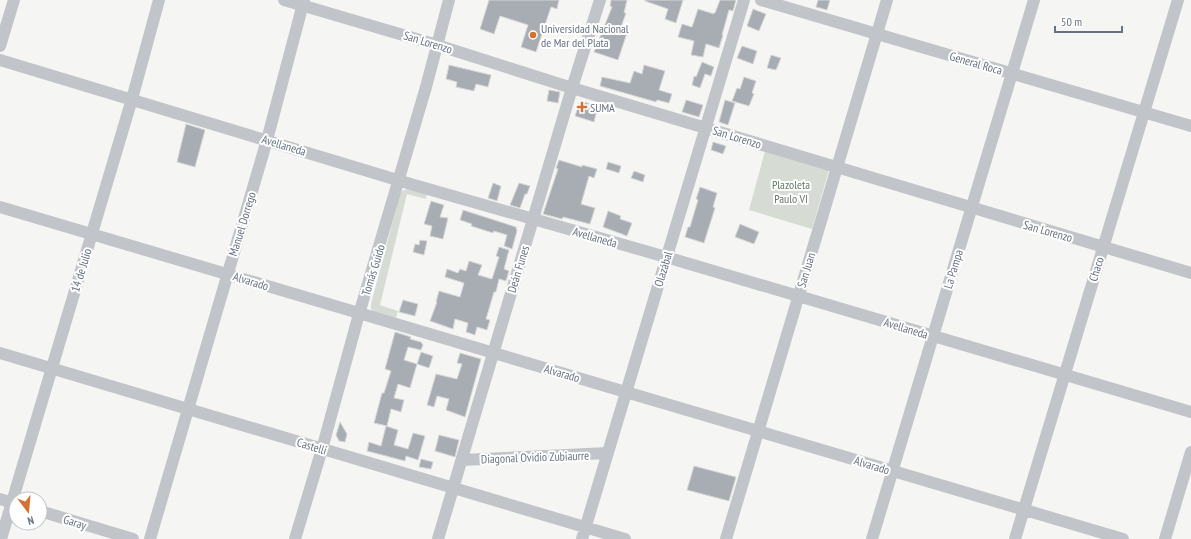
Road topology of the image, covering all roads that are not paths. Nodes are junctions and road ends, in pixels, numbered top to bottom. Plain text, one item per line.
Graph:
1 (14, 0) edge
2 (159, 0) edge
3 (284, 0) edge
4 (449, 0) edge
5 (600, 0) edge
6 (744, 0) edge
7 (760, 0) edge
8 (886, 0) edge
9 (1034, 0) edge
10 (1178, 0) edge
11 (303, 3) edge
12 (876, 34) junction
13 (437, 45) junction
14 (0, 46) edge
15 (0, 60) edge
16 (1012, 74) junction
17 (572, 88) junction
18 (132, 99) junction
19 (1143, 112) junction
20 (1191, 126) edge
21 (705, 128) junction
22 (267, 140) junction
23 (837, 167) junction
24 (399, 180) junction
25 (0, 207) edge
26 (971, 208) junction
27 (533, 219) junction
28 (92, 234) junction
29 (1103, 247) junction
30 (666, 257) junction
31 (1191, 273) edge
32 (227, 274) junction
33 (798, 296) junction
34 (359, 314) junction
35 (933, 336) junction
36 (0, 353) edge
37 (494, 353) junction
38 (52, 369) junction
39 (1064, 374) junction
40 (626, 392) junction
41 (187, 409) junction
42 (1191, 412) edge
43 (758, 431) junction
44 (322, 449) junction
45 (1191, 452) edge
46 (608, 453) junction
47 (462, 460) junction
48 (892, 471) junction
49 (453, 488) junction
50 (13, 491) edge
51 (8, 507) edge
52 (1024, 510) junction
53 (48, 513) edge
54 (584, 533) edge
55 (1, 539) edge
56 (133, 539) edge
57 (150, 539) edge
58 (296, 539) edge
59 (438, 539) edge
60 (624, 539) edge
61 (726, 539) edge
62 (872, 539) edge
63 (1015, 539) edge
64 (1123, 539) edge
65 (1165, 539) edge

1 - 14 street
2 - 18 street, 14 de Julio
3 - 11 street, San Lorenzo
4 - 13 street, Tomás Guido
5 - 17 street, Deán Funes
6 - 21 street, Olazábal
7 - 12 street, General Roca
8 - 12 street, San Juan
9 - 16 street, La Pampa
10 - 19 street, Chaco
11 - 13 street, San Lorenzo
11 - 22 street, Manuel Dorrego
12 - 16 street, General Roca
12 - 23 street, San Juan
13 - 17 street, San Lorenzo
13 - 24 street, Tomás Guido
15 - 18 street, Avellaneda
16 - 19 street, General Roca
16 - 26 street, La Pampa
17 - 21 street, San Lorenzo
17 - 27 street, Deán Funes
18 - 22 street, Avellaneda
18 - 28 street, 14 de Julio
19 - 20 street, General Roca
19 - 29 street, Chaco
21 - 23 street, San Lorenzo
21 - 30 street, Olazábal
22 - 24 street, Avellaneda
22 - 32 street, Manuel Dorrego
23 - 26 street, San Lorenzo
23 - 33 street, San Juan
24 - 27 street, Avellaneda
24 - 34 street, Tomás Guido
25 - 28 street, Alvarado
26 - 29 street, San Lorenzo
26 - 35 street, La Pampa
27 - 30 street, Avellaneda
27 - 37 street, Deán Funes
28 - 32 street, Alvarado
28 - 38 street, 14 de Julio
29 - 31 street, San Lorenzo
29 - 39 street, Chaco
30 - 33 street, Avellaneda
30 - 40 street, Olazábal
32 - 34 street, Alvarado
32 - 41 street, Manuel Dorrego
33 - 35 street, Avellaneda
33 - 43 street, San Juan
34 - 37 street, Alvarado
34 - 44 street, Tomás Guido
35 - 39 street, Avellaneda
35 - 48 street, La Pampa
36 - 38 street, Castelli
37 - 40 street, Alvarado
37 - 47 street, Deán Funes
38 - 41 street, Castelli
38 - 50 street, 14 de Julio
39 - 42 street, Avellaneda
39 - 52 street, Chaco
40 - 43 street, Alvarado
40 - 46 street, Olazábal
41 - 44 street, Castelli
41 - 57 street, Manuel Dorrego
43 - 48 street, Alvarado
43 - 61 street, San Juan
44 - 49 street, Castelli
44 - 58 street, Tomás Guido
45 - 65 street
46 - 47 street, Diagonal Ovidio Zubiaurre
46 - 54 street, Olazábal
47 - 49 street, Deán Funes
48 - 52 street, Alvarado
48 - 62 street, La Pampa
49 - 54 street, Castelli
49 - 59 street, Deán Funes
51 - 55 street, 14 de Julio
52 - 63 street, Chaco
52 - 64 street, Alvarado
53 - 56 street, Garay
54 - 60 street, Castelli

